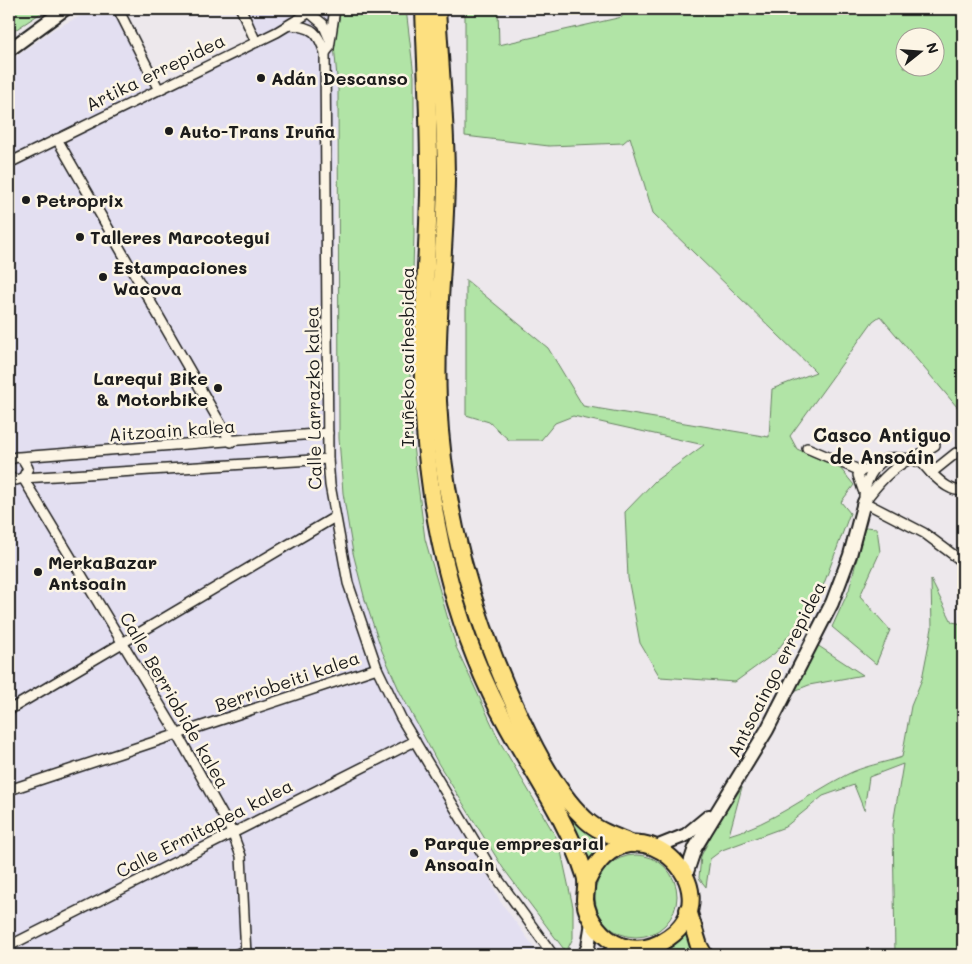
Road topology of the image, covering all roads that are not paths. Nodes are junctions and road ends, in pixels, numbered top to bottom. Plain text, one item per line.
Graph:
1 (65, 9) edge
2 (118, 9) edge
3 (241, 9) edge
4 (335, 9) edge
5 (416, 9) edge
6 (424, 9) edge
7 (437, 9) edge
8 (313, 11) edge
9 (290, 25) junction
10 (329, 38) junction
11 (256, 42) junction
12 (426, 48) junction
13 (9, 50) edge
14 (326, 53) junction
15 (159, 90) junction
16 (58, 139) junction
17 (9, 163) edge
18 (328, 433) junction
19 (231, 442) junction
20 (935, 445) dead end
21 (806, 448) dead end
22 (956, 453) dead end
23 (11, 458) edge
24 (328, 459) junction
25 (910, 459) junction
26 (877, 465) junction
27 (861, 471) junction
28 (931, 473) junction
29 (23, 478) junction
30 (10, 479) edge
31 (963, 490) edge
32 (863, 496) junction
33 (335, 517) junction
34 (963, 548) edge
35 (954, 555) junction
36 (963, 562) edge
37 (122, 642) junction
38 (377, 668) junction
39 (9, 709) edge
40 (178, 734) junction
41 (415, 741) junction
42 (9, 790) edge
43 (730, 792) junction
44 (232, 832) junction
45 (633, 844) junction
46 (656, 847) junction
47 (686, 875) junction
48 (587, 881) junction
49 (688, 910) junction
50 (592, 922) junction
51 (9, 946) edge
52 (626, 948) junction
53 (647, 948) junction
54 (246, 952) edge
55 (235, 955) edge
56 (553, 955) edge
57 (584, 955) edge
58 (607, 955) edge
59 (662, 955) edge
60 (704, 955) edge

1 - 13 street
2 - 15 street
3 - 11 street
4 - 10 street, Calle Larrazko kalea
5 - 12 street
6 - 12 highway, Iruñeko saihesbidea
7 - 45 highway, Iruñeko saihesbidea
8 - 9 street, Artika errepidea
8 - 10 street
9 - 11 street, Artika errepidea
9 - 14 street
10 - 14 street, Calle Larrazko kalea
11 - 15 street, Artika errepidea
12 - 48 highway, Iruñeko saihesbidea
14 - 18 street, Calle Larrazko kalea
15 - 16 street, Artika errepidea
16 - 17 street, Artika errepidea
16 - 19 street
18 - 19 street, Aitzoain kalea
18 - 24 street, Calle Larrazko kalea
19 - 23 street, Aitzoain kalea
20 - 25 street
21 - 27 street
22 - 28 street
23 - 29 street
24 - 29 street
24 - 33 street, Calle Larrazko kalea
25 - 26 street
25 - 28 street
25 - 32 street
26 - 27 street
26 - 32 street
27 - 32 street
28 - 31 street
29 - 30 street
29 - 37 street, Calle Berriobide kalea
32 - 35 street
32 - 43 street, Antsoaingo errepidea
33 - 37 street
33 - 38 street, Calle Larrazko kalea
34 - 35 street
35 - 36 street
37 - 39 street
37 - 40 street, Calle Berriobide kalea
38 - 40 street, Berriobeiti kalea
38 - 41 street, Calle Larrazko kalea
40 - 42 street, Berriobeiti kalea
40 - 44 street, Calle Berriobide kalea
41 - 44 street, Calle Ermitapea kalea
41 - 56 street, Calle Larrazko kalea
43 - 46 street, Antsoaingo errepidea
43 - 47 street, Antsoaingo errepidea
44 - 51 street, Calle Ermitapea kalea
44 - 54 street, Calle Berriobide kalea
45 - 46 highway
45 - 48 highway
46 - 47 highway
47 - 49 highway
48 - 50 highway
49 - 53 highway
49 - 60 highway
50 - 52 highway
50 - 57 street
52 - 53 highway
52 - 58 street
53 - 59 highway
54 - 55 street

